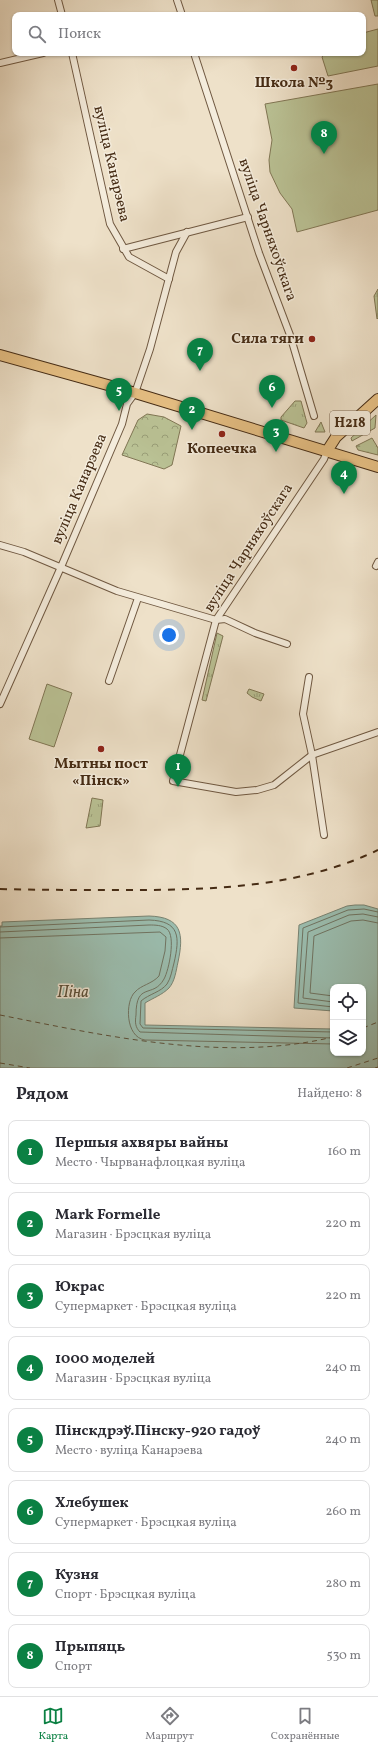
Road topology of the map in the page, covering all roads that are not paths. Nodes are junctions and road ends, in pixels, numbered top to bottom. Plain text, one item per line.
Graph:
1 (58, 0) edge
2 (177, 0) edge
3 (61, 12) edge
4 (181, 12) edge
5 (29, 56) edge
6 (73, 56) edge
7 (195, 56) edge
8 (0, 63) edge
9 (248, 217) junction
10 (187, 232) junction
11 (123, 249) junction
12 (169, 279) junction
13 (0, 354) edge
14 (135, 393) junction
15 (378, 399) edge
16 (314, 416) dead end
17 (327, 451) junction
18 (378, 467) edge
19 (0, 545) edge
20 (61, 567) junction
21 (138, 598) junction
22 (216, 620) junction
23 (288, 644) dead end
24 (308, 677) dead end
25 (109, 681) dead end
26 (0, 704) edge
27 (378, 732) edge
28 (312, 755) junction
29 (324, 835) dead end

1 - 3 street
2 - 4 street
5 - 8 street
6 - 11 street, вуліца Канарэева
7 - 9 street, вуліца Чарняхоўскага
9 - 10 street
9 - 16 street, вуліца Чарняхоўскага
10 - 11 street
10 - 12 street, вуліца Канарэева
11 - 12 street, вуліца Канарэева
12 - 14 street, вуліца Канарэева
13 - 14 main road, Н218
14 - 17 main road, Н218
14 - 20 street, вуліца Канарэева
15 - 17 main road, Н218
17 - 18 main road, Н218
17 - 22 street, вуліца Чарняхоўскага
19 - 20 street
20 - 21 street
20 - 26 street, вуліца Канарэева
21 - 22 street
21 - 25 street
22 - 23 street
22 - 28 street, вуліца Чарняхоўскага
24 - 28 street
27 - 28 street
28 - 29 street

